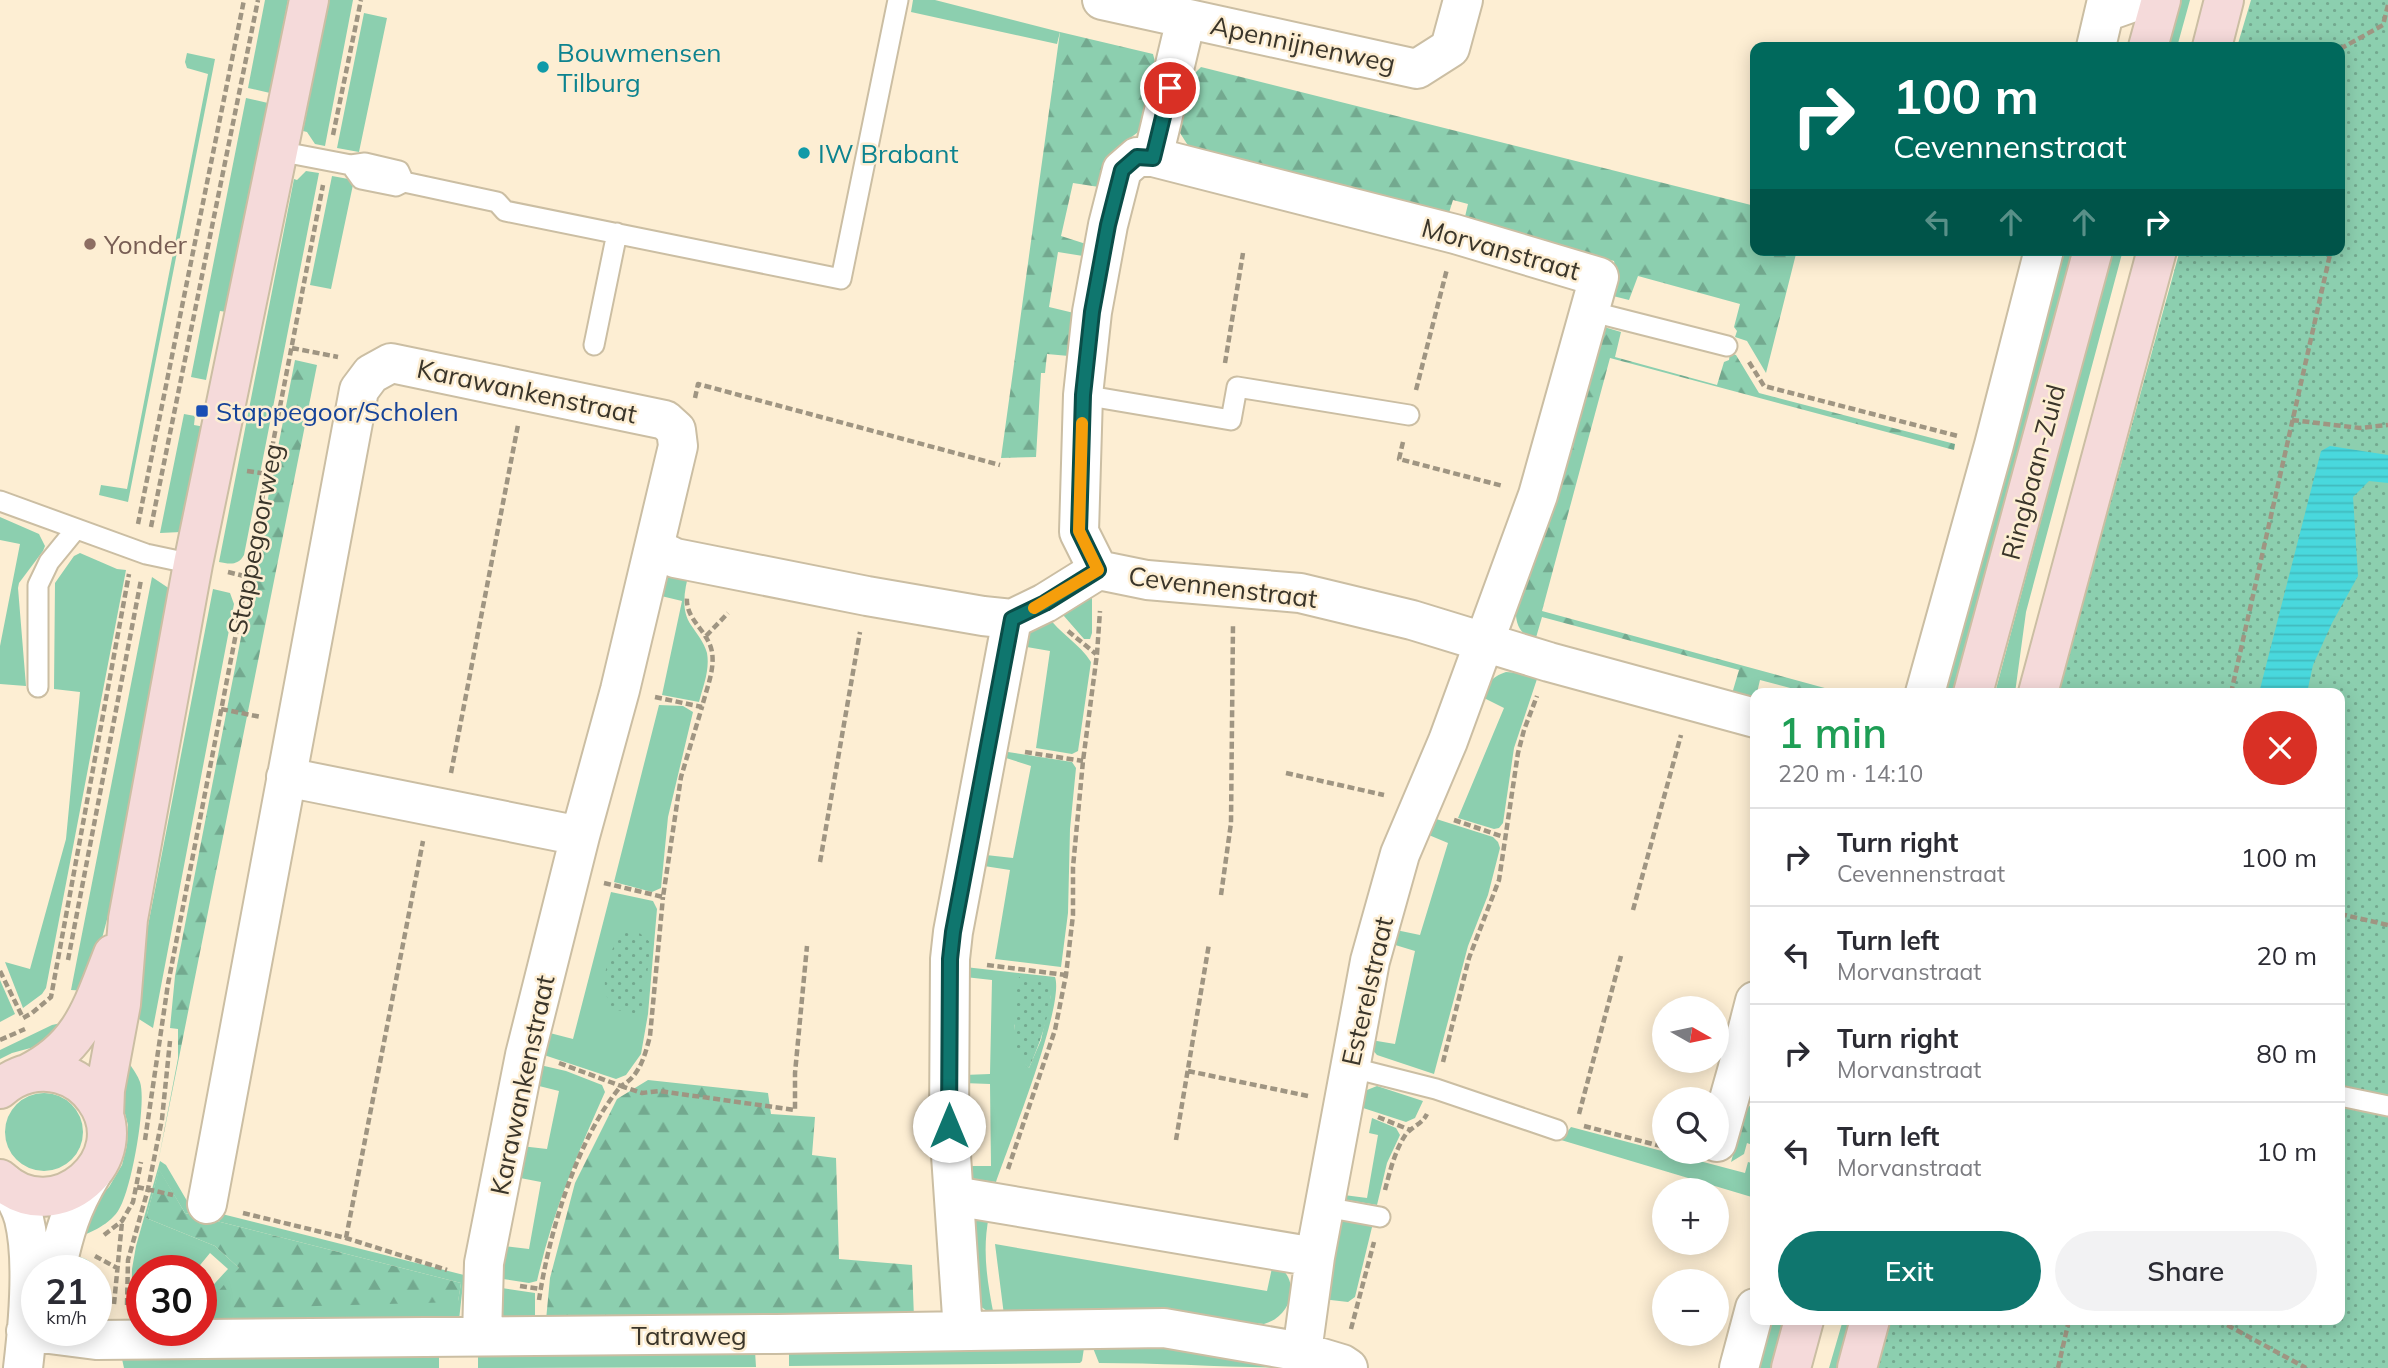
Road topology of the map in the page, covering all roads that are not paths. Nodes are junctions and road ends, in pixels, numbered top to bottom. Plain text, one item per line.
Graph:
1 (309, 0) edge
2 (898, 0) edge
3 (1102, 0) edge
4 (1463, 0) edge
5 (2161, 0) edge
6 (2224, 0) edge
7 (1186, 19) junction
8 (2149, 42) edge
9 (2213, 42) edge
10 (278, 151) junction
11 (1153, 158) junction
12 (617, 233) junction
13 (2042, 256) edge
14 (2091, 256) edge
15 (2155, 256) edge
16 (1589, 311) junction
17 (594, 345) dead end
18 (1727, 346) road end
19 (1083, 395) junction
20 (1409, 415) road end
21 (0, 501) edge
22 (76, 529) junction
23 (655, 548) junction
24 (193, 564) junction
25 (1098, 570) junction
26 (1012, 619) junction
27 (1484, 643) junction
28 (38, 687) dead end
29 (1926, 688) edge
30 (1974, 688) edge
31 (2039, 688) edge
32 (1750, 717) edge
33 (286, 776) junction
34 (580, 836) junction
35 (128, 919) junction
36 (1750, 1042) edge
37 (1746, 1074) edge
38 (7, 1084) edge
39 (1346, 1085) junction
40 (2345, 1097) edge
41 (2388, 1106) edge
42 (1729, 1115) edge
43 (104, 1116) junction
44 (1557, 1129) dead end
45 (91, 1175) junction
46 (3, 1182) edge
47 (954, 1196) junction
48 (207, 1204) road end
49 (1325, 1207) junction
50 (1380, 1217) road end
51 (28, 1255) edge
52 (59, 1255) edge
53 (1315, 1257) junction
54 (1750, 1325) edge
55 (1803, 1325) edge
56 (1869, 1325) edge
57 (963, 1331) junction
58 (482, 1336) junction
59 (112, 1339) edge
60 (1301, 1352) junction
61 (1345, 1366) edge
62 (1739, 1368) edge
63 (1791, 1368) edge
64 (1857, 1368) edge

1 - 10 street, Stappegoorweg
2 - 12 lane
3 - 7 street, Apennijnenweg
4 - 7 street, Apennijnenweg
5 - 8 street
6 - 9 street
7 - 11 street
10 - 12 lane
10 - 24 street, Stappegoorweg
11 - 16 street, Morvanstraat
11 - 19 street
12 - 17 lane
13 - 29 street, Ringbaan-Zuid
14 - 30 street, Ringbaan-Zuid
15 - 31 street
16 - 18 lane
16 - 27 street, Morvanstraat
19 - 20 lane
19 - 25 street
21 - 22 lane
22 - 24 lane
22 - 28 lane
23 - 26 street
23 - 33 street, Karawankenstraat
23 - 34 street, Karawankenstraat
24 - 35 street, Stappegoorweg
25 - 26 street, Cevennenstraat
25 - 27 street, Cevennenstraat
26 - 47 street
27 - 32 street, Cevennenstraat
27 - 39 street, Esterelstraat
33 - 34 street
33 - 48 street, Karawankenstraat
34 - 58 street, Karawankenstraat
35 - 38 street, Stappegoorweg
35 - 43 street, Stappegoorweg
36 - 37 street
37 - 42 street
38 - 43 street
39 - 44 lane
39 - 49 street, Esterelstraat
40 - 41 lane
43 - 45 street, Stappegoorweg
45 - 46 street
45 - 52 street
46 - 51 street
47 - 53 street
47 - 57 street
49 - 50 lane
49 - 53 street, Esterelstraat
53 - 60 street, Esterelstraat
54 - 62 street
55 - 63 street
56 - 64 street
57 - 58 street, Tatraweg
57 - 60 street, Tatraweg
58 - 59 street, Tatraweg
60 - 61 street, Tatraweg

